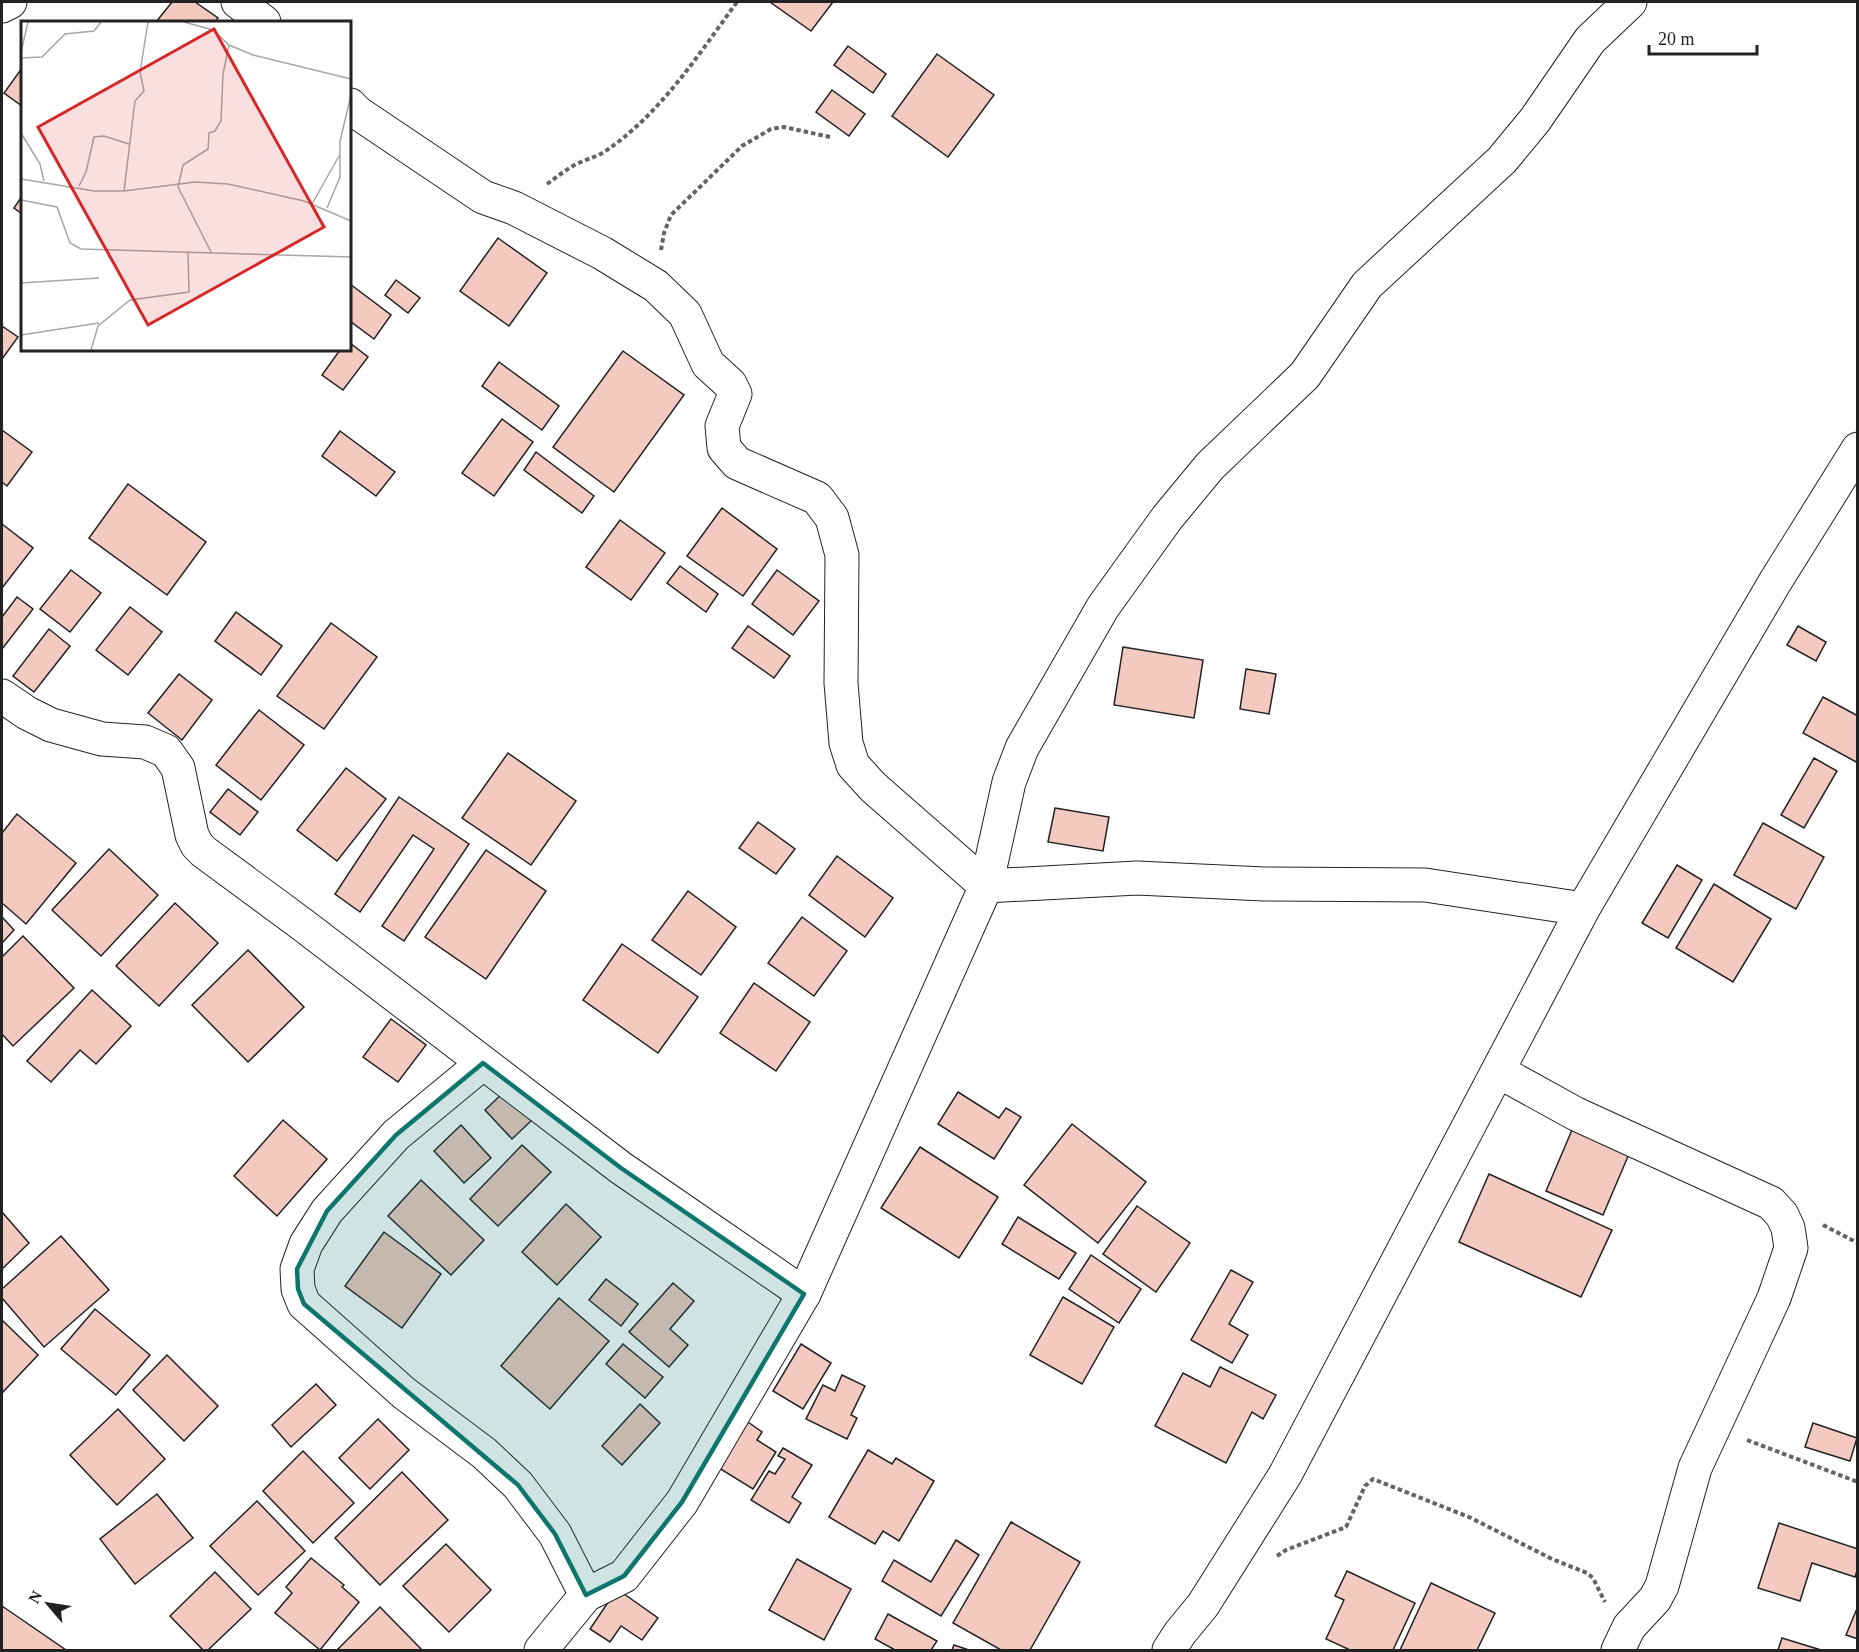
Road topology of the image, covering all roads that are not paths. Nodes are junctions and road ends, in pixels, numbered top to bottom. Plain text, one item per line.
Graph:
1 (10, 2) edge
2 (238, 2) edge
3 (1630, 2) edge
4 (2, 6) edge
5 (263, 21) edge
6 (351, 106) edge
7 (1857, 449) edge
8 (2, 696) edge
9 (986, 886) junction
10 (1583, 909) junction
11 (483, 1063) junction
12 (1498, 1071) junction
13 (804, 1294) junction
14 (586, 1595) junction
15 (541, 1650) edge
16 (1169, 1650) edge
17 (1618, 1650) edge

1 - 4 street
2 - 5 street
3 - 9 street
6 - 9 street
7 - 10 street
8 - 11 street
9 - 10 street
9 - 13 street
10 - 12 street
11 - 13 street
11 - 14 street
12 - 16 street
12 - 17 street
13 - 14 street
14 - 15 street

